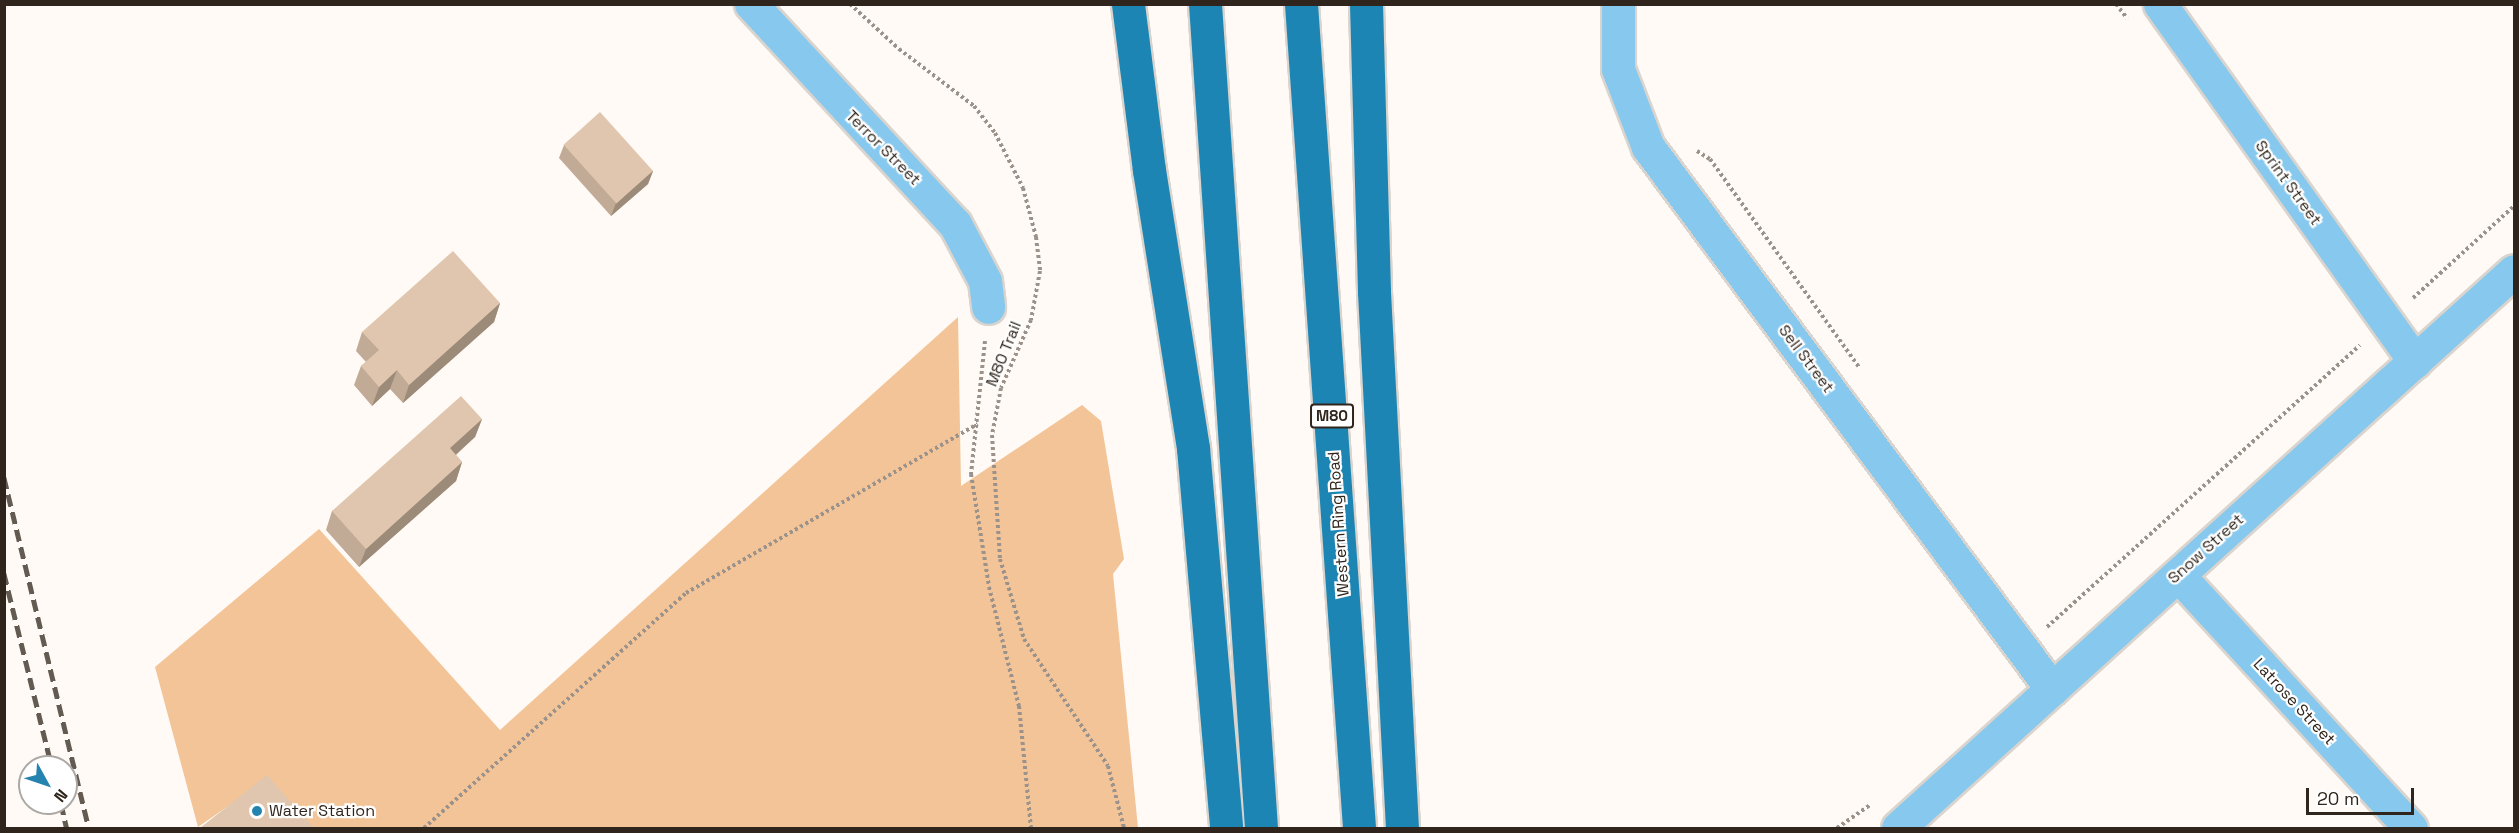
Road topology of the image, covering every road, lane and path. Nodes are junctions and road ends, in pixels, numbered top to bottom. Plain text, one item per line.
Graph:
1 (751, 4) edge
2 (850, 4) edge
3 (1128, 4) edge
4 (1206, 4) edge
5 (1302, 4) edge
6 (1366, 4) edge
7 (1618, 4) edge
8 (2160, 4) edge
9 (1694, 149) dead end
10 (2514, 206) edge
11 (2514, 271) edge
12 (988, 307) joint
13 (2387, 322) junction
14 (2415, 361) junction
15 (1862, 370) dead end
16 (977, 424) junction
17 (2178, 575) junction
18 (2022, 649) junction
19 (2052, 689) junction
20 (1880, 798) dead end
21 (424, 828) edge
22 (1031, 828) edge
23 (1124, 828) edge
24 (1226, 828) edge
25 (1261, 828) edge
26 (1359, 828) edge
27 (1402, 828) edge
28 (1837, 828) edge
29 (1898, 828) edge
30 (2411, 828) edge

1 - 12 street, Terror Street
2 - 23 path, M80 Trail
3 - 24 highway
4 - 25 highway
5 - 26 highway, Western Ring Road / M80
6 - 27 highway
7 - 18 street, Sell Street
8 - 13 street, Sprint Street
9 - 15 path
10 - 13 path
11 - 14 street, Snow Street
12 - 16 path
13 - 14 street, Sprint Street
13 - 18 path
14 - 17 street, Snow Street
16 - 21 path
16 - 22 path
17 - 19 street, Snow Street
17 - 30 street, Latrose Street
18 - 19 street, Sell Street
19 - 29 street, Snow Street
20 - 28 path

